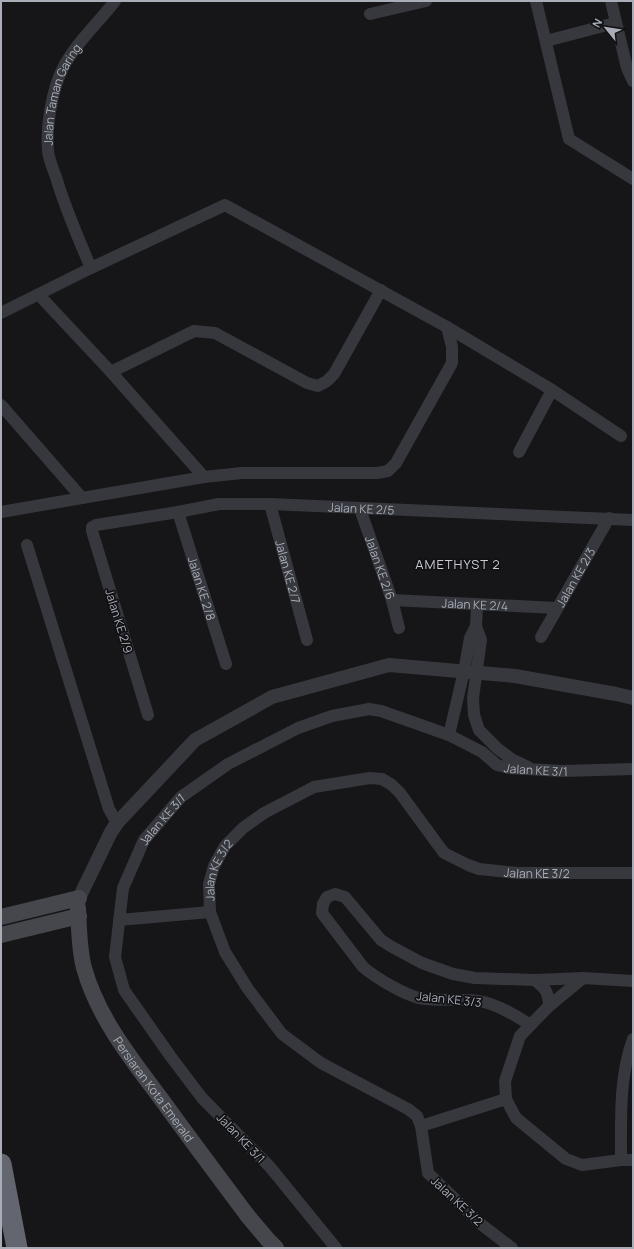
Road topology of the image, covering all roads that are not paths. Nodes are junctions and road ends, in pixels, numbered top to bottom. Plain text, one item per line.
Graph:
1 (115, 1) edge
2 (426, 1) edge
3 (536, 1) edge
4 (610, 1) edge
5 (370, 14) dead end
6 (615, 23) junction
7 (546, 40) junction
8 (633, 81) edge
9 (633, 178) edge
10 (91, 268) junction
11 (381, 290) junction
12 (39, 295) junction
13 (1, 313) edge
14 (447, 327) junction
15 (111, 372) junction
16 (552, 390) junction
17 (1, 405) edge
18 (621, 436) dead end
19 (519, 452) dead end
20 (204, 477) junction
21 (82, 498) junction
22 (270, 504) junction
23 (360, 509) junction
24 (1, 512) edge
25 (178, 512) junction
26 (609, 518) junction
27 (633, 520) edge
28 (92, 527) joint
29 (26, 545) dead end
30 (392, 600) junction
31 (477, 605) junction
32 (557, 608) junction
33 (399, 628) dead end
34 (541, 637) dead end
35 (307, 640) dead end
36 (226, 664) dead end
37 (471, 672) junction
38 (633, 698) edge
39 (148, 715) dead end
40 (449, 734) junction
41 (532, 769) junction
42 (633, 769) edge
43 (117, 823) junction
44 (633, 873) edge
45 (79, 908) junction
46 (210, 912) junction
47 (2, 917) edge
48 (119, 920) junction
49 (2, 934) edge
50 (583, 978) junction
51 (535, 980) junction
52 (633, 981) edge
53 (549, 1006) junction
54 (531, 1025) junction
55 (633, 1039) edge
56 (506, 1099) junction
57 (421, 1126) junction
58 (627, 1160) edge
59 (1, 1164) edge
60 (18, 1248) edge
61 (276, 1248) edge
62 (336, 1248) edge
63 (512, 1248) edge

1 - 10 street, Jalan Taman Garing
2 - 5 street
3 - 7 street
4 - 6 street
6 - 7 street
6 - 8 street
7 - 9 street
10 - 11 street
10 - 12 street
11 - 14 street
11 - 15 street
12 - 13 street
12 - 15 street
14 - 16 street
14 - 20 street
15 - 20 street
16 - 18 street
16 - 19 street
17 - 21 street
20 - 21 street
21 - 24 street
22 - 23 street, Jalan KE 2/5
22 - 25 street, Jalan KE 2/5
22 - 35 street, Jalan KE 2/7
23 - 26 street, Jalan KE 2/5
23 - 30 street, Jalan KE 2/6
25 - 28 street, Jalan KE 2/5
25 - 36 street, Jalan KE 2/8
26 - 27 street, Jalan KE 2/5
26 - 32 street, Jalan KE 2/3
28 - 39 street, Jalan KE 2/9
29 - 43 street
30 - 31 street, Jalan KE 2/4
30 - 33 street, Jalan KE 2/6
31 - 32 street, Jalan KE 2/4
31 - 37 street
32 - 34 street, Jalan KE 2/3
37 - 38 street
37 - 40 street
37 - 41 street
37 - 43 street
40 - 41 street, Jalan KE 3/1
40 - 48 street, Jalan KE 3/1
41 - 42 street, Jalan KE 3/1
43 - 45 street
44 - 46 street, Jalan KE 3/2
45 - 47 main road
45 - 49 main road
45 - 61 main road, Persiaran Kota Emerald
46 - 48 street
46 - 57 street, Jalan KE 3/2
48 - 62 street, Jalan KE 3/1
50 - 51 street, Jalan KE 3/3
50 - 52 street, Jalan KE 3/3
50 - 53 street
51 - 53 street
51 - 54 street, Jalan KE 3/3
53 - 54 street
54 - 56 street
55 - 58 street
56 - 57 street
56 - 58 street
57 - 63 street, Jalan KE 3/2
59 - 60 highway

